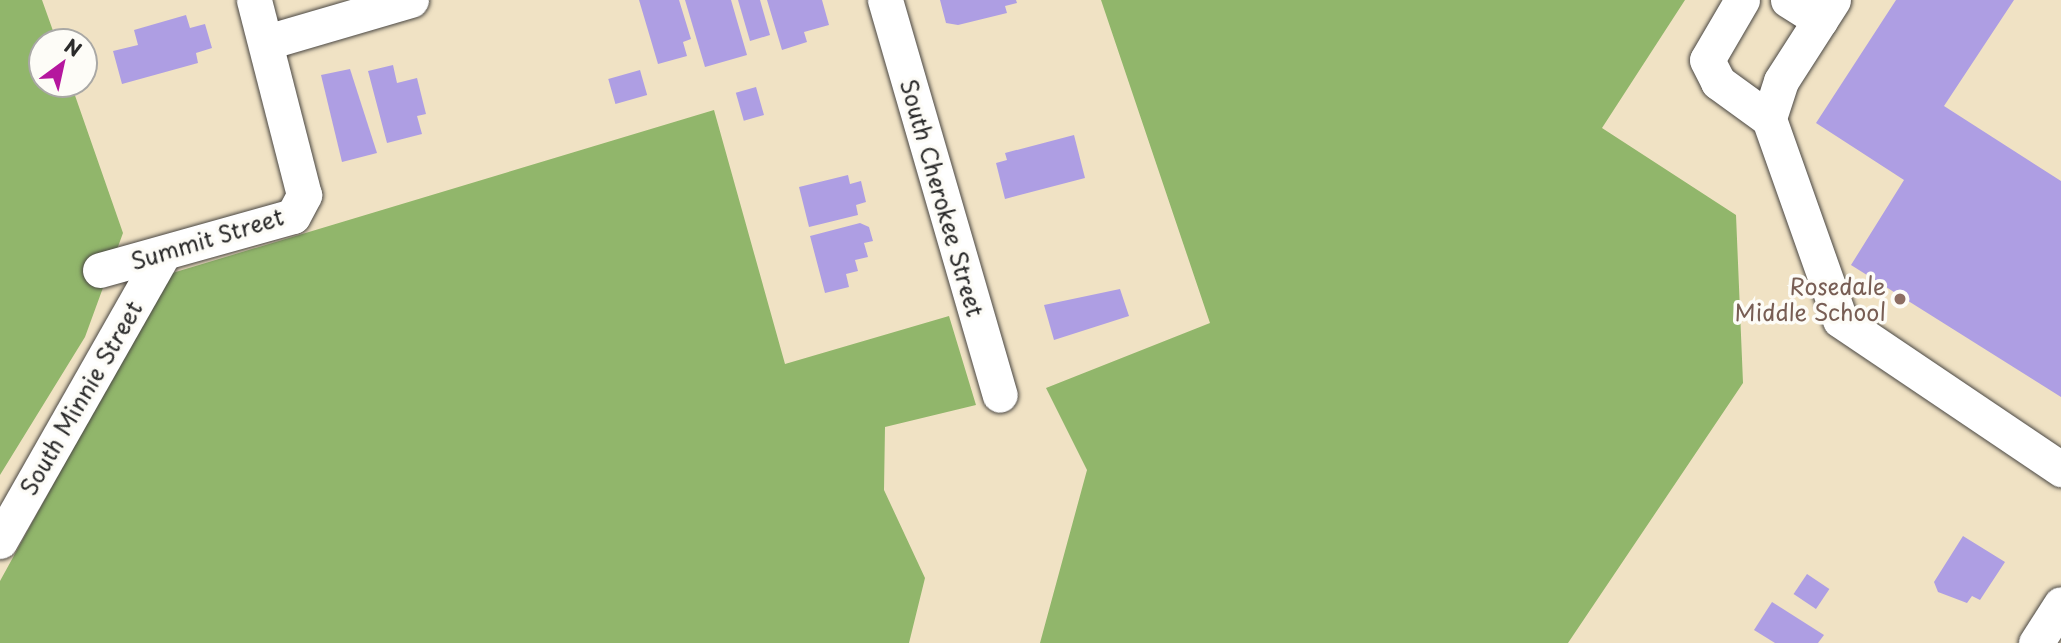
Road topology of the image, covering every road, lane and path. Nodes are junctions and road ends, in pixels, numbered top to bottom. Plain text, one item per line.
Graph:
1 (254, 0) edge
2 (411, 0) edge
3 (885, 0) edge
4 (1742, 0) edge
5 (1788, 0) edge
6 (1827, 10) edge
7 (267, 42) junction
8 (1769, 119) junction
9 (162, 256) junction
10 (100, 270) dead end
11 (1000, 395) dead end
12 (2061, 469) edge
13 (0, 541) edge
14 (2061, 604) edge
15 (2036, 643) edge

1 - 7 street
2 - 7 street
3 - 11 street, South Cherokee Street
4 - 8 street
5 - 6 street
6 - 8 street
7 - 9 street, Summit Street
8 - 12 street
9 - 10 street, Summit Street
9 - 13 street, South Minnie Street
14 - 15 street

